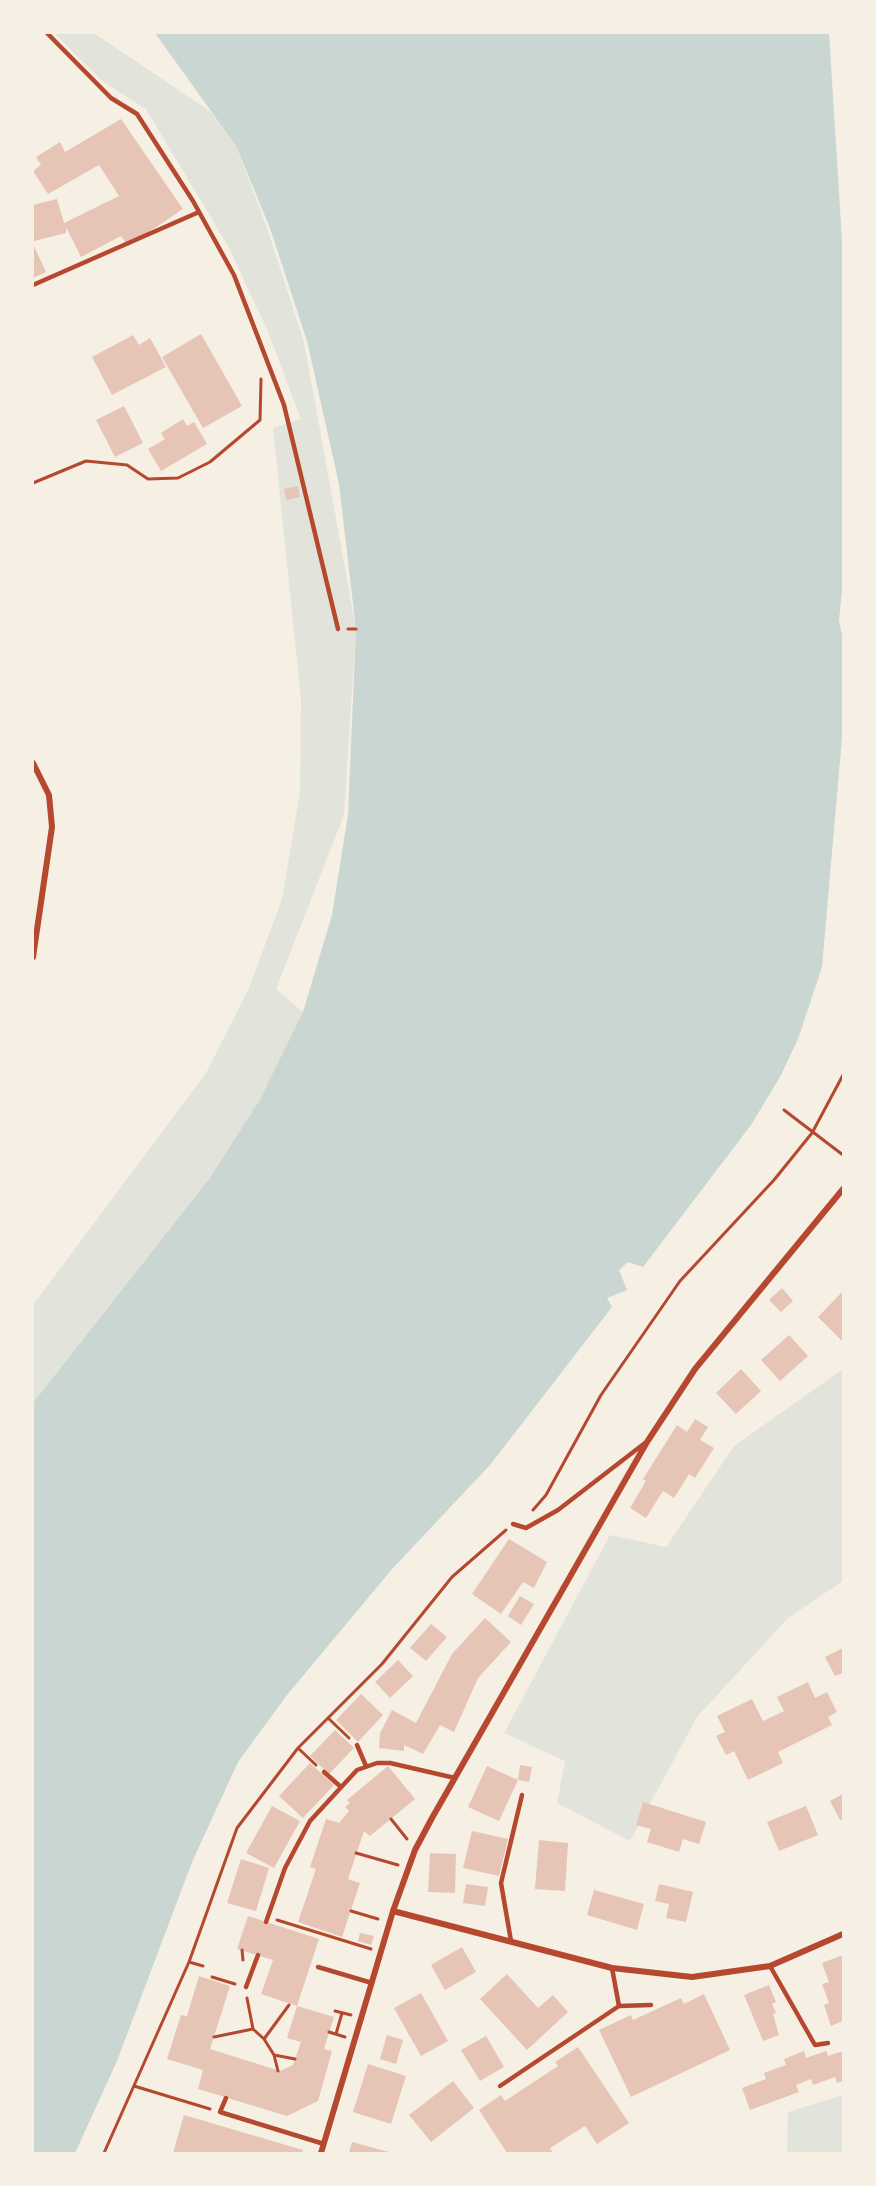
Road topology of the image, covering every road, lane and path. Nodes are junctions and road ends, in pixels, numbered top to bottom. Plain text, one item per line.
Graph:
1 (47, 33) edge
2 (199, 212) junction
3 (33, 285) edge
4 (261, 377) dead end
5 (33, 483) edge
6 (338, 629) dead end
7 (33, 763) edge
8 (33, 957) edge
9 (843, 1075) edge
10 (784, 1110) dead end
11 (812, 1133) junction
12 (843, 1155) edge
13 (843, 1189) edge
14 (647, 1442) junction
15 (533, 1511) dead end
16 (513, 1524) joint
17 (327, 1718) junction
18 (357, 1745) joint
19 (298, 1748) junction
20 (310, 1758) dead end
21 (366, 1766) junction
22 (324, 1772) dead end
23 (455, 1778) junction
24 (341, 1787) junction
25 (522, 1795) dead end
26 (391, 1819) dead end
27 (415, 1850) junction
28 (356, 1853) dead end
29 (409, 1868) junction
30 (351, 1911) dead end
31 (393, 1911) junction
32 (266, 1919) joint
33 (390, 1923) junction
34 (843, 1934) edge
35 (511, 1941) junction
36 (381, 1952) junction
37 (258, 1955) dead end
38 (189, 1962) junction
39 (203, 1966) dead end
40 (770, 1966) junction
41 (318, 1967) dead end
42 (612, 1968) junction
43 (372, 1983) junction
44 (246, 1988) dead end
45 (289, 2005) dead end
46 (619, 2006) junction
47 (651, 2006) dead end
48 (342, 2013) dead end
49 (336, 2034) dead end
50 (214, 2037) dead end
51 (264, 2039) junction
52 (828, 2043) dead end
53 (274, 2055) junction
54 (295, 2059) dead end
55 (278, 2071) dead end
56 (134, 2086) junction
57 (500, 2086) dead end
58 (226, 2098) dead end
59 (220, 2112) junction
60 (324, 2144) junction
61 (104, 2153) edge
62 (321, 2153) edge

1 - 2 lane
2 - 3 lane
2 - 6 lane
4 - 5 path
7 - 8 street
9 - 11 path
10 - 11 path
11 - 12 path
11 - 15 path
13 - 14 street
14 - 16 lane
14 - 23 street
16 - 17 path
17 - 18 path
17 - 19 path
18 - 21 lane
19 - 20 path
19 - 38 path
21 - 23 lane
21 - 24 lane
22 - 24 lane
23 - 27 street
24 - 32 lane
25 - 35 lane
26 - 27 path
27 - 29 street
28 - 29 path
29 - 31 street
30 - 33 path
31 - 33 street
31 - 35 street
32 - 36 path
33 - 36 street
34 - 40 street
35 - 42 street
36 - 43 street
37 - 44 lane
38 - 39 path
38 - 56 path
40 - 42 street
40 - 52 lane
41 - 43 lane
42 - 46 lane
43 - 60 street
45 - 51 path
46 - 47 lane
46 - 57 lane
48 - 49 path
50 - 51 path
51 - 53 path
53 - 54 path
53 - 55 path
56 - 59 path
56 - 61 path
58 - 59 lane
59 - 60 lane
60 - 62 street

